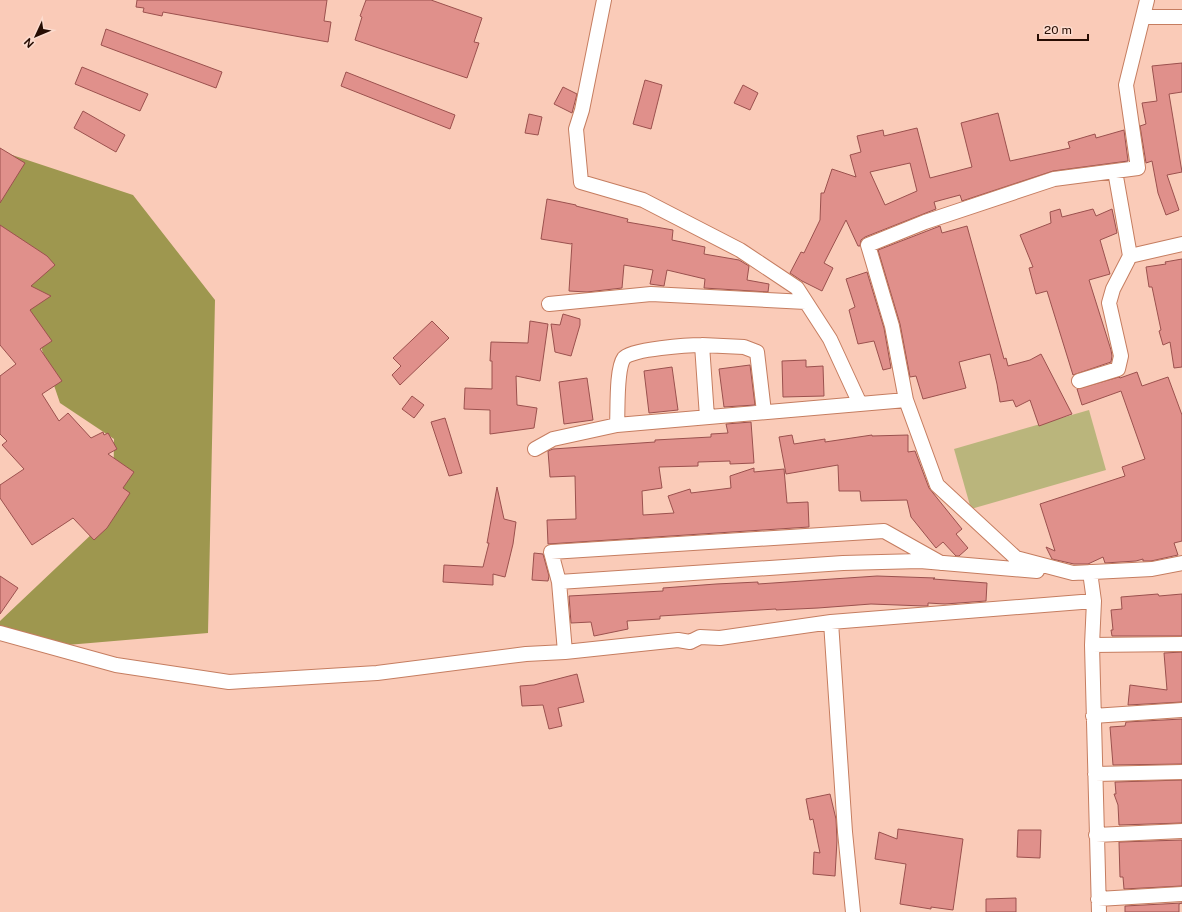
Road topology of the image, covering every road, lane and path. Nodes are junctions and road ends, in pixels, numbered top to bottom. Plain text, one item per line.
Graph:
1 (604, 0) edge
2 (1147, 0) edge
3 (1143, 17) junction
4 (1182, 17) edge
5 (1115, 171) junction
6 (1182, 244) edge
7 (1130, 256) junction
8 (806, 302) junction
9 (549, 304) dead end
10 (702, 344) junction
11 (1079, 381) dead end
12 (906, 400) junction
13 (860, 404) junction
14 (764, 412) junction
15 (707, 417) junction
16 (617, 425) junction
17 (535, 449) dead end
18 (941, 563) junction
19 (1182, 563) edge
20 (1090, 572) junction
21 (1073, 573) junction
22 (559, 582) junction
23 (1094, 601) junction
24 (831, 622) junction
25 (0, 633) edge
26 (1182, 644) edge
27 (1092, 646) junction
28 (565, 652) junction
29 (1182, 710) edge
30 (1093, 716) junction
31 (1182, 772) edge
32 (1095, 774) junction
33 (1182, 831) edge
34 (1096, 835) junction
35 (1182, 894) edge
36 (1099, 906) edge
37 (853, 912) edge

1 - 8 street
2 - 3 street
3 - 4 street
3 - 5 street
5 - 7 street
5 - 12 street
6 - 7 street
7 - 11 street
8 - 9 street
8 - 13 street
10 - 14 street
10 - 15 street
10 - 16 street
12 - 13 street
12 - 21 street
13 - 14 street
14 - 15 street
15 - 16 street
16 - 17 street
18 - 21 street
18 - 22 street
18 - 22 street
19 - 20 street
20 - 21 street
20 - 23 street
22 - 28 street
23 - 24 street
23 - 27 street
24 - 28 street
24 - 37 street
25 - 28 street
26 - 27 street
27 - 30 street
29 - 30 street
30 - 32 street
31 - 32 street
32 - 34 street
33 - 34 street
34 - 36 street
35 - 36 street

